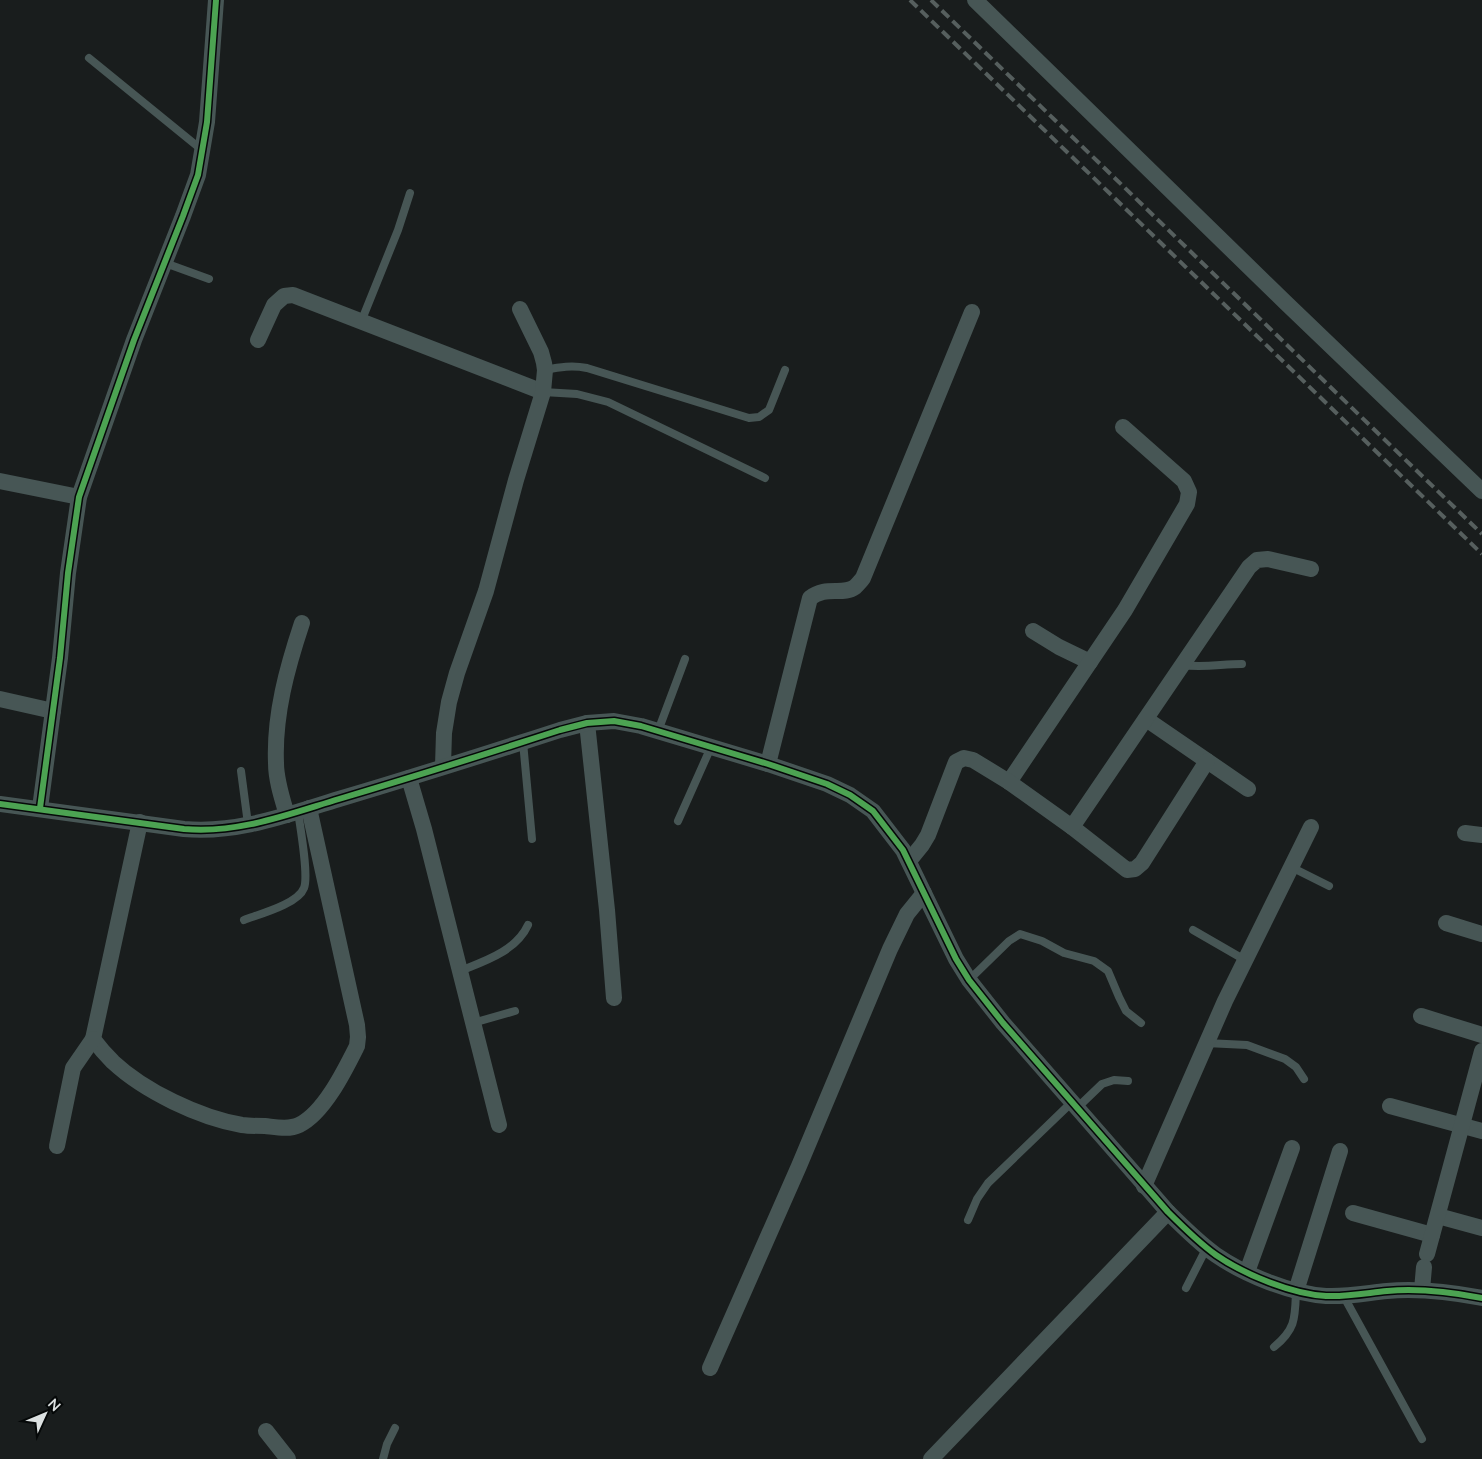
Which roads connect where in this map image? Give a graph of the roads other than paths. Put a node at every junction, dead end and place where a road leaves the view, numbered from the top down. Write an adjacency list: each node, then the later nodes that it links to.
1 (216, 0): 4 (street)
2 (975, 0): 18 (street)
3 (89, 58): 4 (lane)
4 (202, 150): 6 (street)
5 (410, 193): 10 (lane)
6 (165, 263): 7 (lane); 19 (street)
7 (209, 280)
8 (520, 309): 12 (street)
9 (972, 312): 35 (street)
10 (361, 322): 11 (street); 14 (street)
11 (258, 340)
12 (545, 370): 13 (lane); 14 (street)
13 (785, 370)
14 (543, 392): 16 (lane); 36 (street)
15 (1123, 427): 24 (street)
16 (765, 478)
17 (0, 481): 19 (street)
18 (1482, 491)
19 (79, 497): 28 (street)
20 (1311, 569): 26 (street)
21 (302, 623): 43 (street)
22 (1033, 631): 24 (street)
23 (684, 659): 31 (lane)
24 (1090, 662): 39 (street)
25 (1242, 664): 26 (lane)
26 (1182, 665): 29 (street)
27 (0, 700): 28 (street)
28 (53, 711): 42 (street)
29 (1146, 719): 34 (street); 47 (street)
30 (587, 723): 31 (street); 32 (street); 64 (street)
31 (658, 731): 33 (street)
32 (523, 742): 36 (street); 51 (lane)
33 (711, 747): 35 (street); 44 (lane)
34 (1207, 761): 40 (street); 47 (street)
35 (768, 764): 52 (street)
36 (443, 766): 38 (street)
37 (241, 771): 46 (lane)
38 (409, 778): 43 (street); 62 (street)
39 (1009, 782): 47 (street); 52 (street)
40 (1248, 789)
41 (0, 804): 42 (street)
42 (40, 808): 45 (street)
43 (298, 811): 46 (street); 56 (lane); 70 (street)
44 (678, 821)
45 (140, 822): 46 (street); 70 (street)
46 (248, 824)
47 (1072, 827)
48 (1311, 827): 53 (street)
49 (1465, 833): 50 (street)
50 (1482, 835)
51 (532, 839)
52 (909, 861): 55 (street)
53 (1291, 867): 54 (lane); 61 (street)
54 (1329, 886)
55 (924, 893): 63 (street); 98 (street)
56 (244, 920)
57 (1446, 923): 60 (street)
58 (528, 925): 62 (lane)
59 (1193, 930): 61 (lane)
60 (1482, 934)
61 (1245, 960): 71 (street)
62 (460, 971): 67 (street)
63 (969, 980): 68 (lane); 75 (street)
64 (614, 998)
65 (515, 1011): 67 (lane)
66 (1421, 1016): 69 (street)
67 (473, 1023): 77 (street)
68 (1141, 1023)
69 (1482, 1035)
70 (93, 1039): 80 (street)
71 (1206, 1043): 73 (lane); 83 (street)
72 (1482, 1051): 78 (street)
73 (1304, 1079)
74 (1128, 1081): 75 (lane)
75 (1074, 1105): 83 (street); 87 (lane)
76 (1390, 1106): 78 (street)
77 (499, 1125)
78 (1462, 1125): 79 (street); 86 (street)
79 (1482, 1131)
80 (57, 1146)
81 (1292, 1148): 91 (street)
82 (1340, 1151): 94 (street)
83 (1144, 1186): 84 (street)
84 (1168, 1212): 90 (street); 104 (street)
85 (1353, 1213): 89 (street)
86 (1438, 1216): 88 (street); 89 (street)
87 (968, 1220)
88 (1482, 1228)
89 (1432, 1235): 93 (street)
90 (1207, 1247): 91 (street); 92 (lane)
91 (1246, 1272): 94 (street)
92 (1186, 1288)
93 (1422, 1290): 95 (street); 96 (street)
94 (1296, 1291): 95 (street); 97 (lane)
95 (1342, 1295): 101 (lane)
96 (1482, 1298)
97 (1274, 1348)
98 (710, 1368)
99 (395, 1428): 103 (lane)
100 (266, 1431): 102 (street)
101 (1422, 1439)
102 (288, 1459)
103 (383, 1459)
104 (931, 1459)

